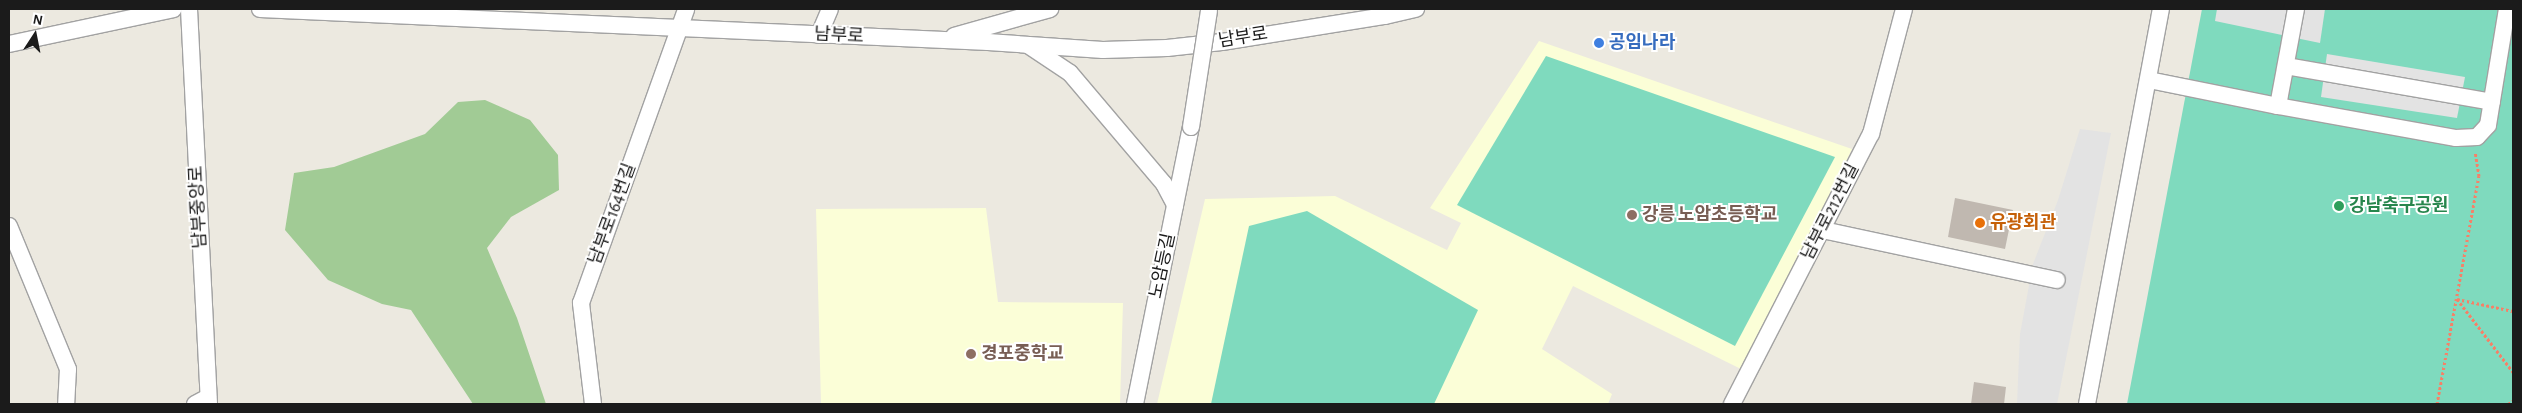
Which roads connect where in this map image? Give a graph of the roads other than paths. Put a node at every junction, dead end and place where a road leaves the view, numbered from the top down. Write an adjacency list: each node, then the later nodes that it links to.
1 (173, 9): 17 (street)
2 (189, 9): 27 (street, 남부중앙로)
3 (260, 9): 14 (street, 남부로)
4 (686, 9): 14 (street, 남부로164번길)
5 (830, 9): 15 (street)
6 (1050, 9): 16 (street)
7 (1416, 9): 13 (street, 남부로)
8 (1904, 9): 25 (street, 남부로212번길)
9 (2161, 9): 20 (street)
10 (2296, 9): 19 (street)
11 (2507, 9): 21 (street)
12 (1209, 10): 23 (street, 노암등길, bridge)
13 (1385, 12): 18 (street, 남부로)
14 (679, 28): 15 (street, 남부로); 29 (street, 남부로164번길)
15 (819, 35): 16 (street, 남부로)
16 (939, 40): 18 (street, 남부로)
17 (9, 44)
18 (1028, 45): 23 (street)
19 (2286, 66): 21 (street); 22 (street)
20 (2149, 80): 22 (street); 32 (street)
21 (2492, 102): 22 (street)
22 (2278, 106)
23 (1175, 205): 30 (street, 노암등길)
24 (9, 226): 28 (street)
25 (1823, 230): 26 (street); 31 (street, 남부로212번길)
26 (2057, 280)
27 (204, 402)
28 (66, 404)
29 (593, 404)
30 (1134, 404)
31 (1732, 404)
32 (2087, 404)

